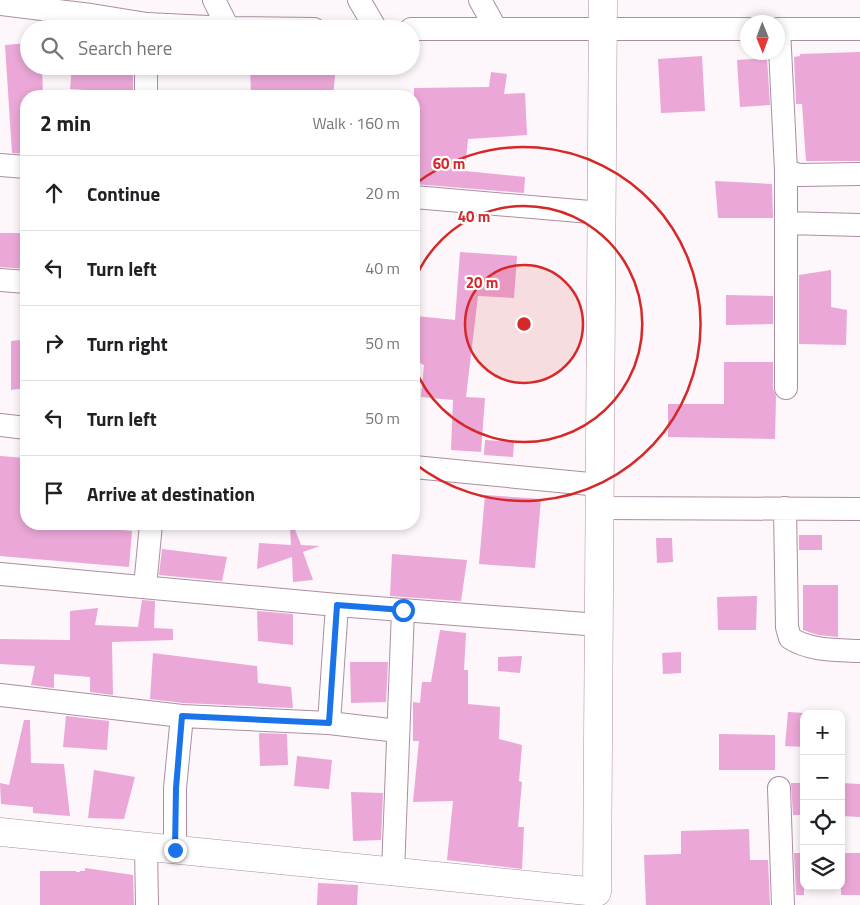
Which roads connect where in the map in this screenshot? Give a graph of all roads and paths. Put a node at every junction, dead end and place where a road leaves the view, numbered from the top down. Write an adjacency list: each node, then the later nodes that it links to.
1 (214, 0): 8 (street)
2 (359, 0): 9 (street)
3 (480, 0): 12 (street)
4 (603, 0): 10 (street)
5 (0, 4): 6 (street)
6 (87, 8): 7 (street)
7 (126, 20)
8 (224, 20)
9 (371, 20)
10 (603, 28): 12 (street); 13 (street); 24 (street)
11 (420, 29): 12 (street)
12 (496, 29)
13 (740, 29)
14 (785, 29): 15 (street)
15 (860, 29)
16 (780, 60): 21 (street)
17 (146, 75): 18 (street)
18 (146, 90)
19 (0, 165): 20 (street)
20 (20, 167)
21 (786, 171): 22 (street); 25 (street)
22 (860, 174)
23 (420, 198): 24 (street)
24 (602, 213): 33 (street)
25 (786, 223): 26 (street); 29 (street)
26 (860, 225)
27 (0, 280): 28 (street)
28 (20, 282)
29 (786, 388)
30 (0, 425): 31 (street)
31 (20, 427)
32 (420, 468): 33 (street)
33 (600, 497): 34 (street); 41 (street)
34 (785, 508): 35 (street); 42 (street)
35 (860, 509)
36 (150, 530): 38 (street)
37 (0, 574): 38 (street)
38 (145, 587): 39 (street)
39 (337, 605): 40 (street); 45 (street)
40 (403, 610): 41 (street); 46 (street)
41 (599, 626): 52 (street)
42 (860, 651)
43 (0, 695): 44 (street)
44 (182, 716): 45 (street); 50 (street)
45 (329, 723): 46 (street)
46 (398, 731): 51 (street)
47 (779, 788): 54 (street)
48 (0, 832): 49 (street)
49 (146, 846): 50 (street); 53 (street)
50 (175, 850): 51 (street)
51 (393, 872): 52 (street)
52 (597, 899)
53 (147, 905)
54 (783, 905)

